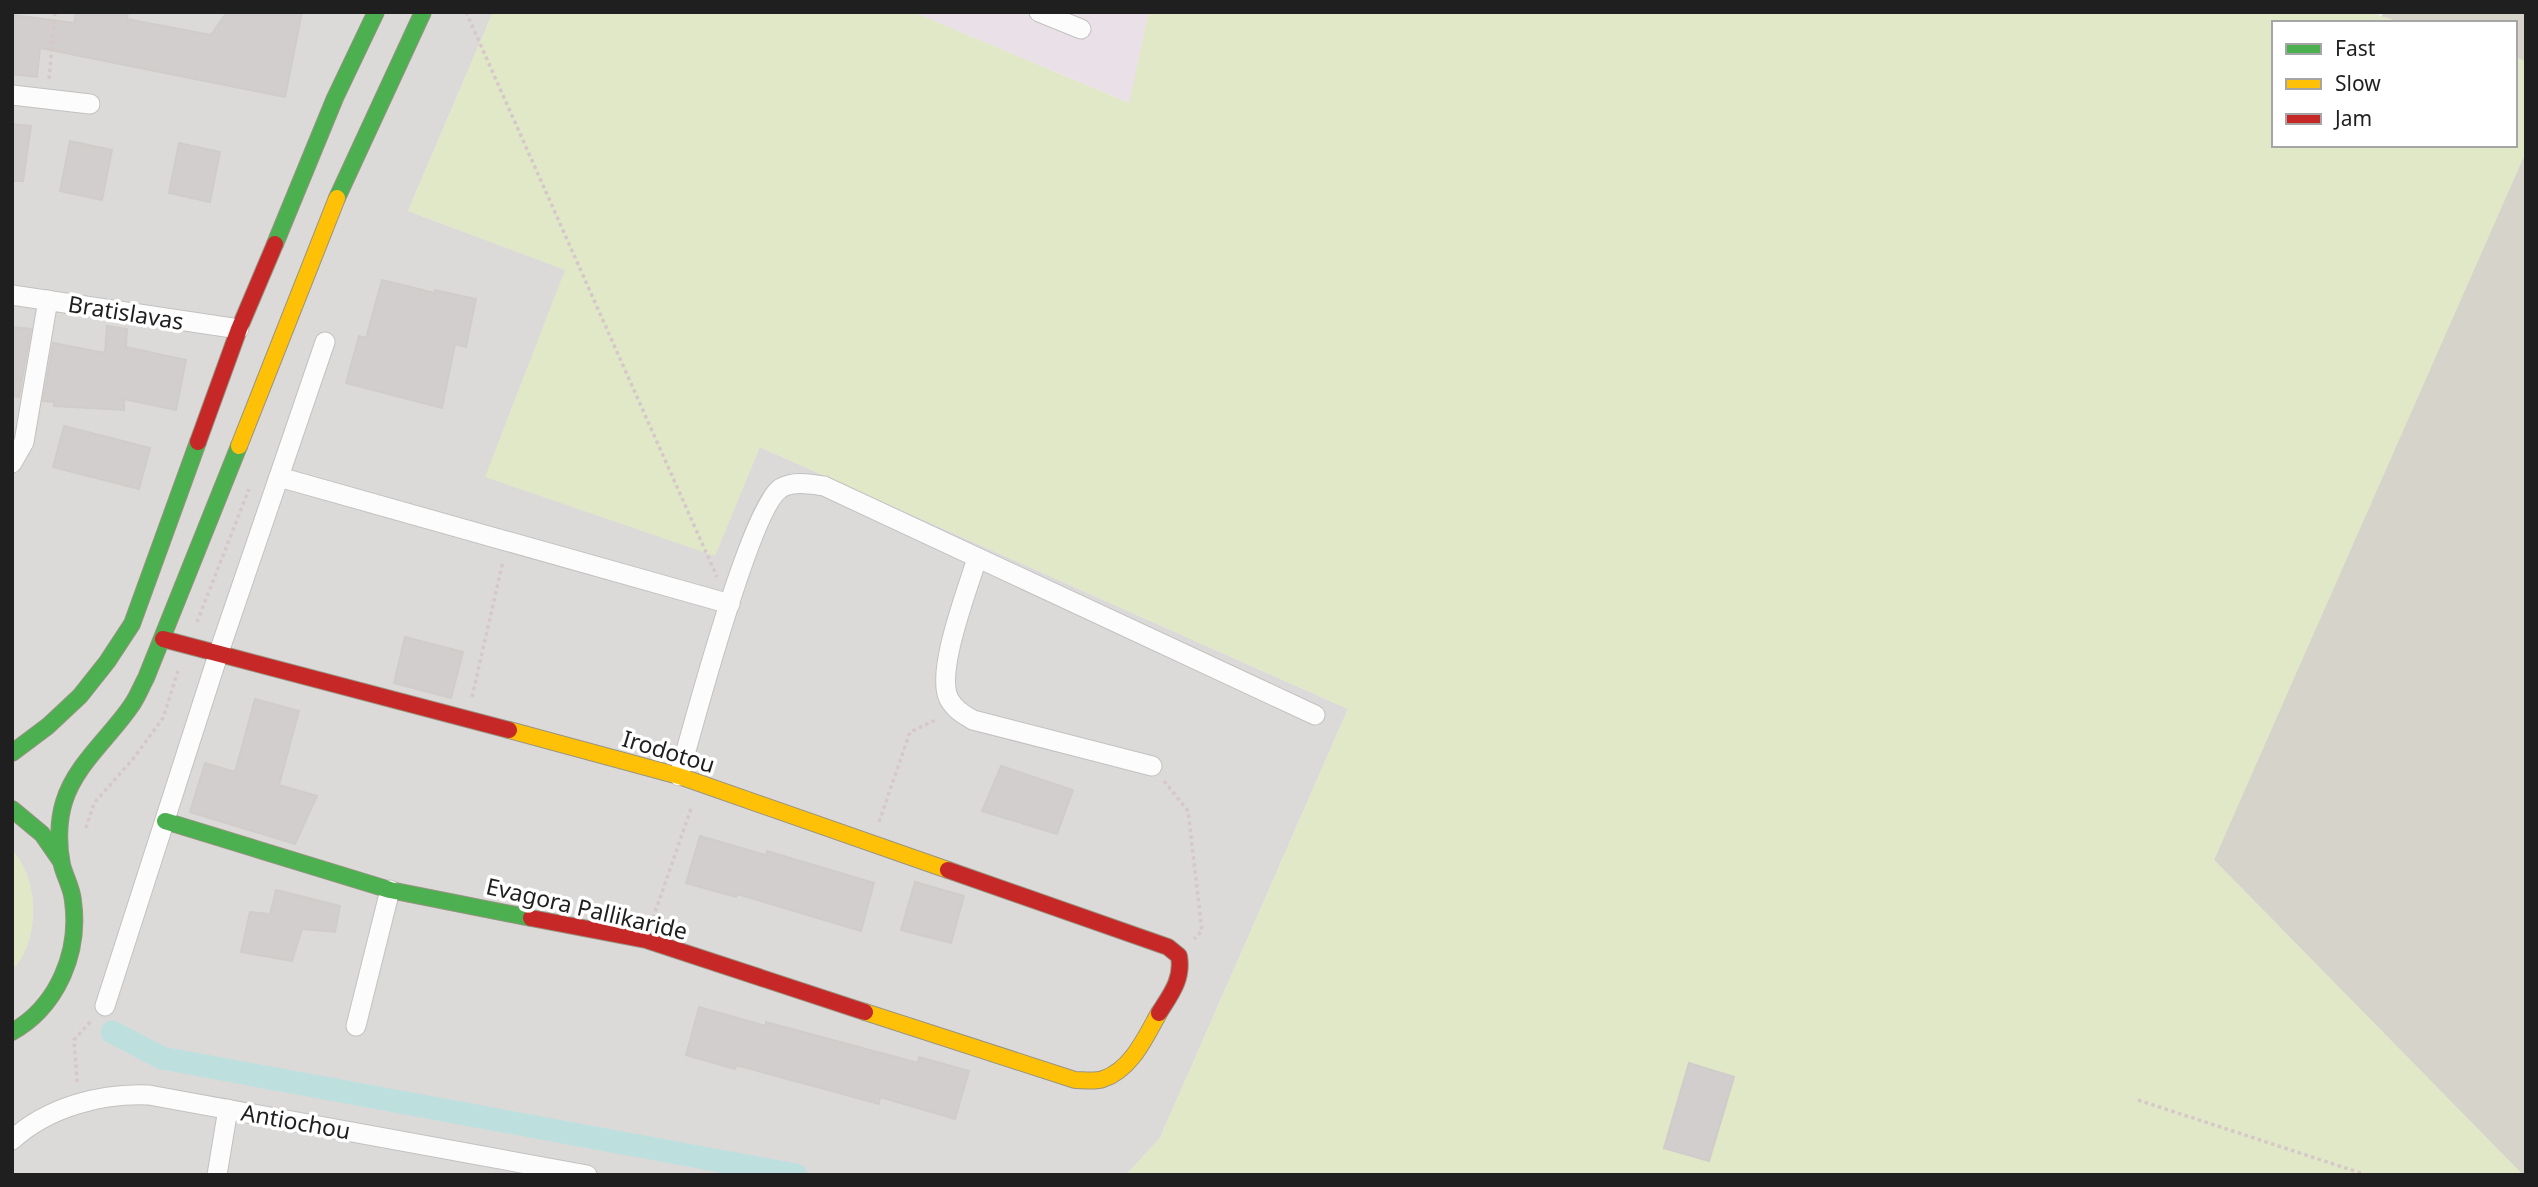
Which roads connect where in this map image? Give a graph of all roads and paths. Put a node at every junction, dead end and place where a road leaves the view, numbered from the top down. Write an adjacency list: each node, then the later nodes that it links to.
1 (55, 12): 8 (path)
2 (376, 12): 12 (street)
3 (423, 12): 19 (street)
4 (466, 12): 18 (path)
5 (1039, 12): 6 (street)
6 (1081, 30)
7 (12, 95): 8 (street)
8 (47, 99): 9 (street)
9 (90, 104)
10 (12, 295): 11 (street, Bratislavas)
11 (48, 300): 12 (street, Bratislavas); 14 (street)
12 (239, 329): 24 (street)
13 (326, 342): 15 (street)
14 (12, 463)
15 (279, 478): 16 (street); 20 (street)
16 (507, 542): 18 (street); 23 (path)
17 (977, 558): 18 (street); 21 (street); 22 (street)
18 (730, 604): 26 (street)
19 (163, 639): 20 (street, Irodotou); 31 (street)
20 (219, 652): 23 (street, Irodotou); 29 (street)
21 (957, 711): 25 (street); 30 (path)
22 (1315, 715)
23 (467, 719): 26 (street, Irodotou)
24 (12, 753)
25 (1152, 766): 34 (path)
26 (679, 776): 27 (street, Irodotou)
27 (699, 783): 30 (street, Irodotou); 33 (path)
28 (12, 809): 31 (street)
29 (165, 821): 32 (street, Evagora Pallikaride); 35 (street)
30 (872, 844): 34 (street, Irodotou)
31 (62, 865): 37 (street)
32 (390, 890): 33 (street, Evagora Pallikaride); 36 (street)
33 (646, 940): 34 (street, Evagora Pallikaride)
34 (1179, 956)
35 (105, 1006): 39 (path)
36 (356, 1026)
37 (12, 1032)
38 (2138, 1100): 44 (path)
39 (79, 1104): 40 (street, Antiochou); 41 (street, Antiochou)
40 (228, 1109): 42 (street); 43 (street, Antiochou)
41 (12, 1140)
42 (217, 1175)
43 (587, 1175)
44 (2367, 1175)

